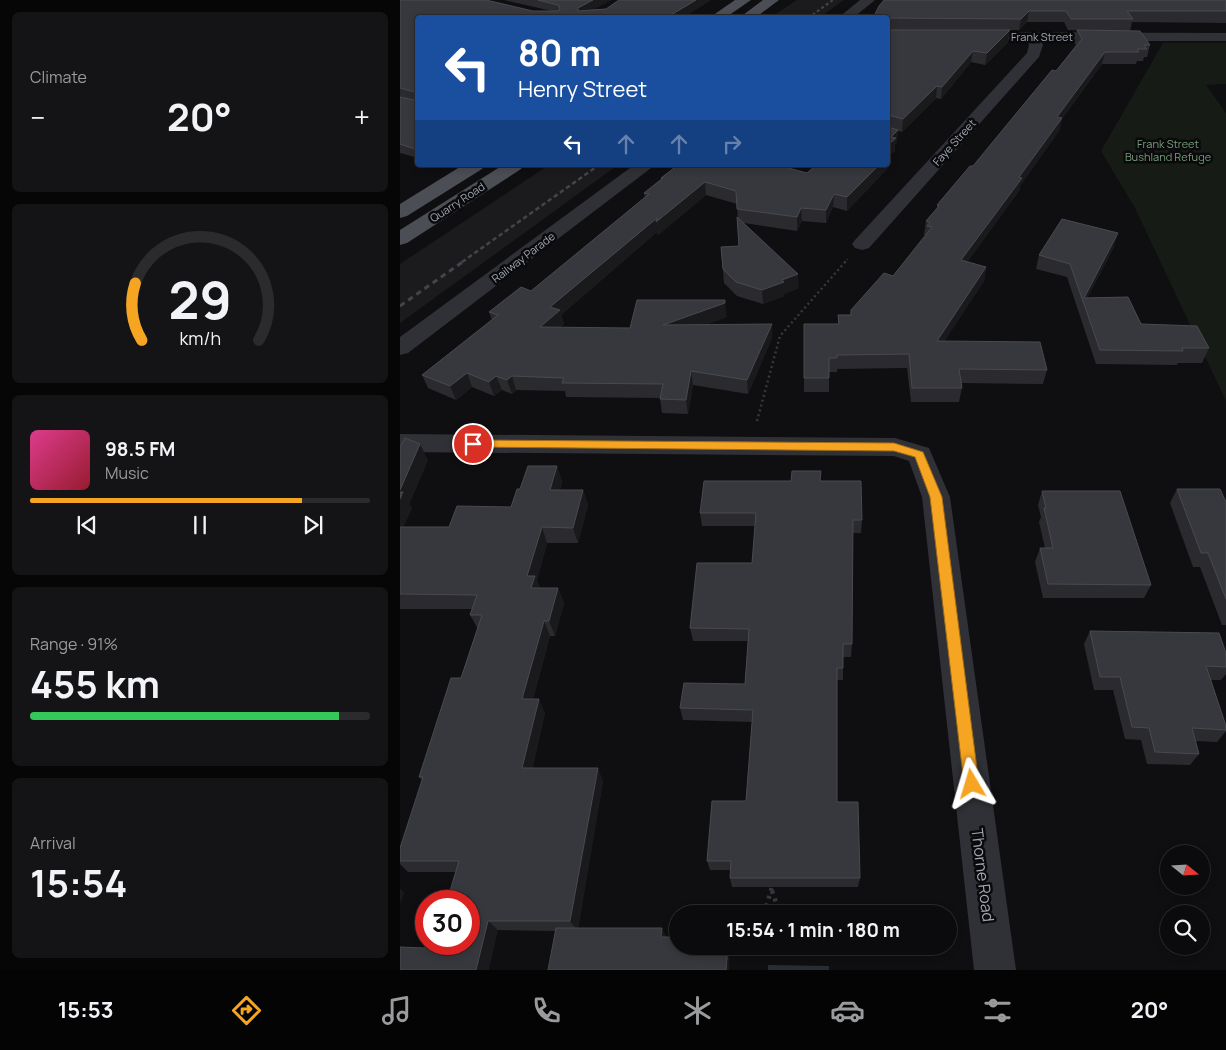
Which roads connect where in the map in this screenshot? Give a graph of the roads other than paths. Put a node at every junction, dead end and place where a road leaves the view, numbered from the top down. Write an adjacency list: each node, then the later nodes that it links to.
1 (744, 0): 4 (main road)
2 (772, 0): 5 (main road)
3 (868, 0): 6 (street)
4 (721, 15)
5 (750, 15)
6 (848, 15)
7 (955, 36): 8 (street, Frank Street)
8 (1032, 36): 9 (street, Frank Street); 15 (street, Faye Street)
9 (1226, 37)
10 (473, 167): 13 (main road, Quarry Road)
11 (512, 167): 14 (main road, Quarry Road)
12 (643, 167): 16 (street, Railway Parade)
13 (400, 212)
14 (400, 239)
15 (862, 244)
16 (400, 348)
17 (400, 443): 18 (street, Thorne Road)
18 (994, 970)

